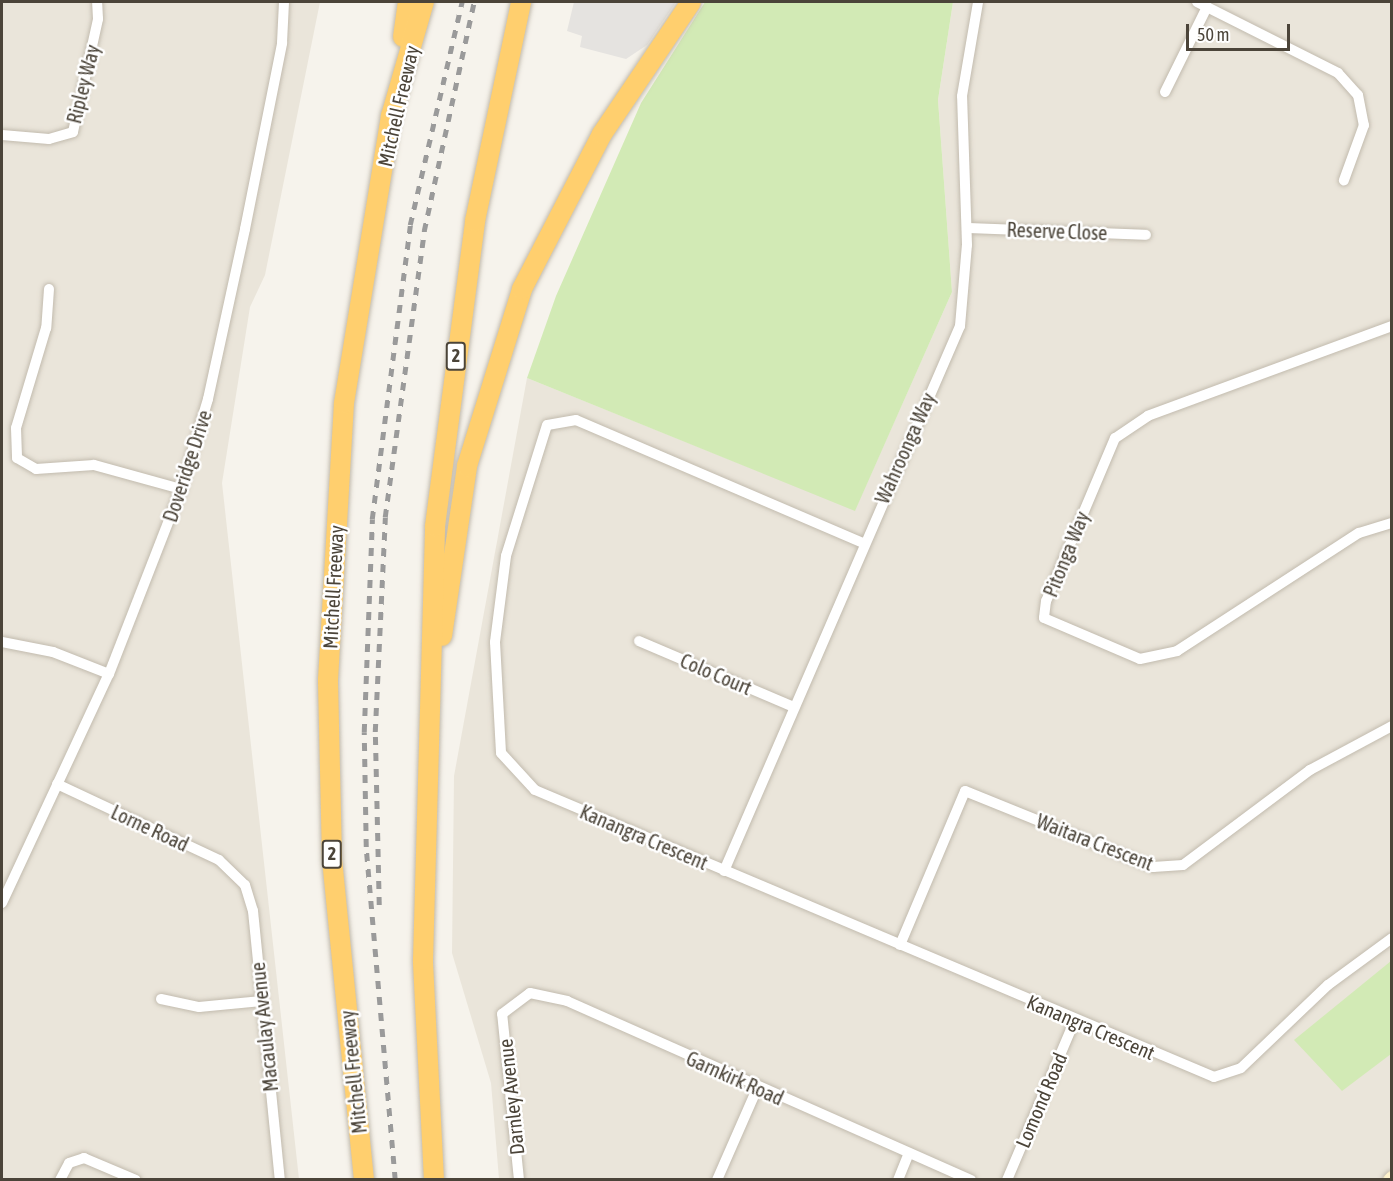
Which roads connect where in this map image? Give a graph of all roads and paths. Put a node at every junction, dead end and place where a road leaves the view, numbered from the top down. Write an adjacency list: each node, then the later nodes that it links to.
1 (97, 2): 11 (street, Ripley Way)
2 (284, 2): 17 (street, Doveridge Drive)
3 (408, 2): 10 (highway)
4 (424, 2): 10 (highway, Mitchell Freeway / 2)
5 (521, 2): 24 (highway, 2)
6 (691, 2): 24 (highway)
7 (978, 2): 13 (street, Wahroonga Way)
8 (1202, 4): 9 (street); 12 (street)
9 (1165, 92)
10 (391, 116): 41 (highway, Mitchell Freeway / 2)
11 (2, 135)
12 (1344, 180)
13 (967, 228): 14 (street, Reserve Close); 19 (street, Wahroonga Way)
14 (1146, 235)
15 (49, 289): 17 (street)
16 (1392, 326): 18 (street, Pitonga Way)
17 (181, 489): 22 (street, Doveridge Drive)
18 (1392, 523)
19 (863, 543): 23 (street, Wahroonga Way); 27 (street, Kanangra Crescent)
20 (639, 641): 23 (street, Colo Court)
21 (2, 642): 22 (street)
22 (109, 674): 26 (street, Doveridge Drive)
23 (794, 707): 27 (street, Wahroonga Way)
24 (430, 716): 42 (highway, 2)
25 (1392, 726): 31 (street, Waitara Crescent)
26 (57, 784): 28 (street, Lorne Road); 29 (street, Doveridge Drive)
27 (724, 871): 31 (street, Kanangra Crescent)
28 (240, 877): 33 (street, Macaulay Avenue)
29 (2, 903)
30 (1392, 938): 35 (street, Kanangra Crescent)
31 (900, 945): 35 (street, Kanangra Crescent)
32 (160, 999): 33 (street)
33 (262, 1001): 40 (street, Macaulay Avenue)
34 (502, 1014): 36 (street, Garnkirk Road); 43 (street, Darnley Avenue)
35 (1075, 1020): 47 (street, Lomond Road)
36 (756, 1089): 37 (street, Garnkirk Road); 44 (street)
37 (909, 1153): 45 (street); 46 (street, Garnkirk Road)
38 (60, 1179): 39 (street)
39 (136, 1179)
40 (280, 1179)
41 (364, 1179)
42 (434, 1179)
43 (519, 1179)
44 (717, 1179)
45 (898, 1179)
46 (971, 1179)
47 (1007, 1179)

